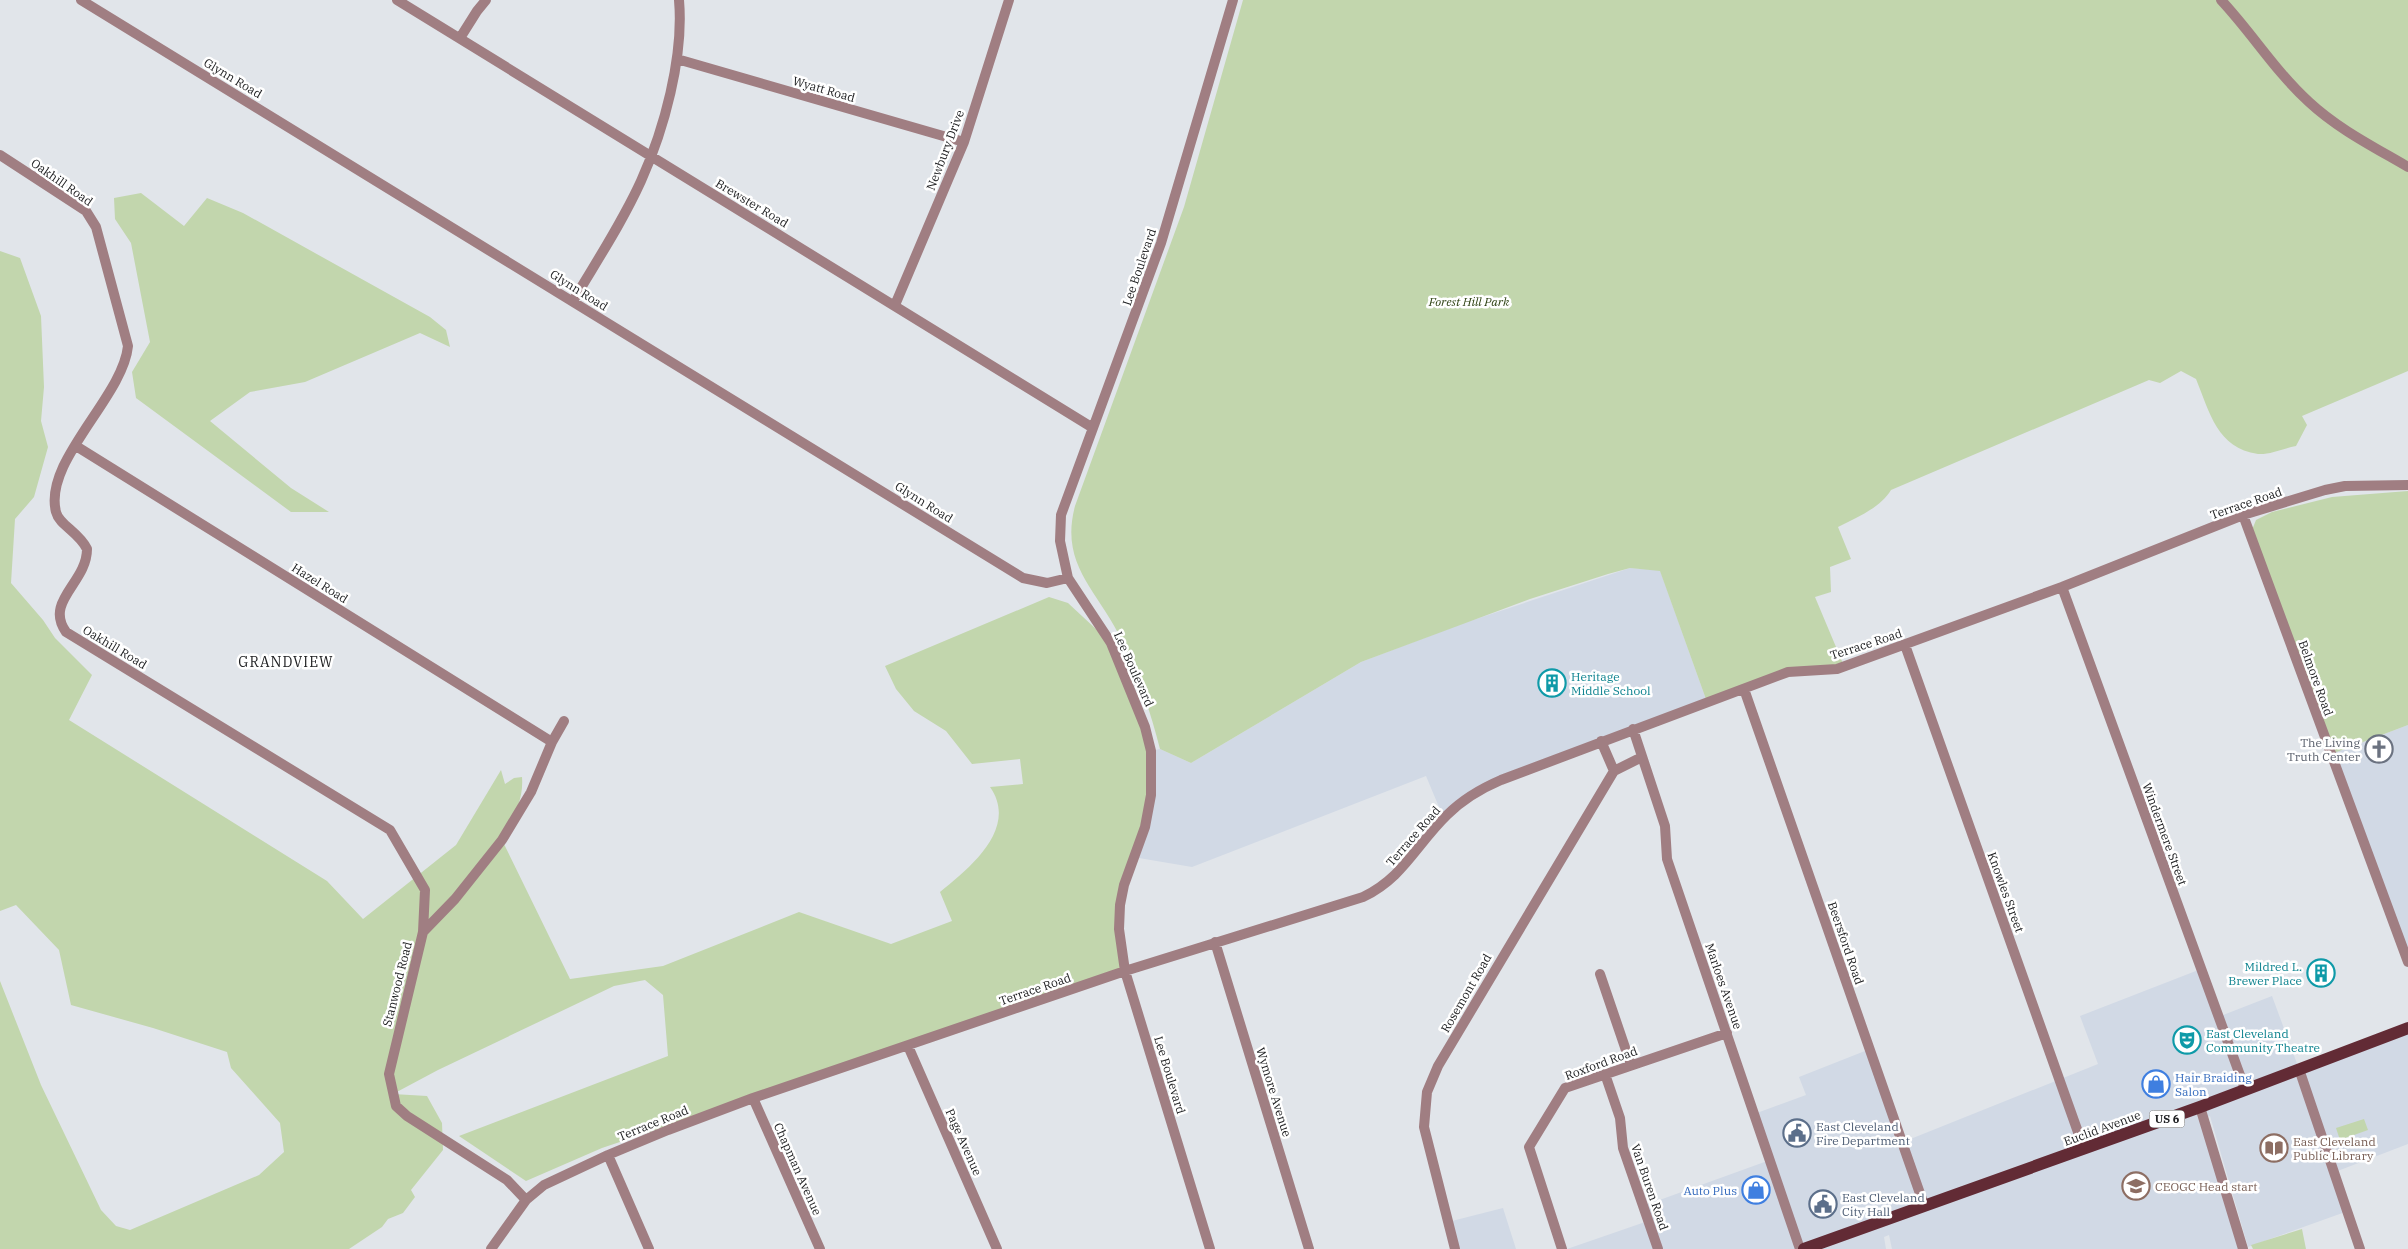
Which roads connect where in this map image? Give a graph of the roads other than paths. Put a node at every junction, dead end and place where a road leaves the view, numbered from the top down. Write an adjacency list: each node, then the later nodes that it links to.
1 (82, 0): 14 (street, Glynn Road)
2 (397, 0): 8 (street, Brewster Road)
3 (486, 0): 8 (street)
4 (679, 0): 9 (street)
5 (1008, 0): 10 (street, Newbury Drive)
6 (1233, 0): 16 (street, Lee Boulevard)
7 (2221, 0): 13 (street)
8 (460, 38): 12 (street, Brewster Road)
9 (677, 59): 10 (street, Wyatt Road); 12 (street)
10 (964, 142): 15 (street, Newbury Drive)
11 (0, 155): 17 (street, Oakhill Road)
12 (651, 156): 14 (street); 15 (street, Brewster Road)
13 (2408, 167)
14 (573, 301): 20 (street, Glynn Road)
15 (895, 305): 16 (street, Brewster Road)
16 (1093, 428): 20 (street, Lee Boulevard)
17 (76, 446): 27 (street, Hazel Road); 30 (street, Oakhill Road)
18 (2408, 485): 19 (street, Terrace Road)
19 (2243, 515): 21 (street, Terrace Road); 32 (street, Belmore Road)
20 (1068, 578): 33 (street, Lee Boulevard)
21 (2062, 587): 22 (street, Terrace Road); 41 (street, Windermere Street)
22 (1905, 645): 23 (street, Terrace Road); 44 (street, Knowles Street)
23 (1744, 688): 25 (street, Terrace Road); 47 (street, Beersford Road)
24 (564, 720): 27 (street, Stanwood Road)
25 (1633, 729): 26 (street, Terrace Road); 28 (street, Marloes Avenue)
26 (1601, 741): 29 (street); 31 (street, Terrace Road)
27 (552, 742): 30 (street, Stanwood Road)
28 (1642, 757): 29 (street); 36 (street, Marloes Avenue)
29 (1614, 771): 54 (street, Rosemont Road)
30 (423, 932): 46 (street, Stanwood Road)
31 (1215, 942): 33 (street, Terrace Road); 53 (street, Wymore Avenue)
32 (2408, 962)
33 (1126, 971): 37 (street, Terrace Road); 52 (street, Lee Boulevard)
34 (1600, 974): 38 (street)
35 (2408, 1028): 39 (main road, Euclid Avenue / US 6)
36 (1727, 1033): 38 (street, Roxford Road); 57 (street, Marloes Avenue)
37 (908, 1046): 42 (street, Terrace Road); 51 (street, Page Avenue)
38 (1632, 1065): 40 (street, Roxford Road)
39 (2299, 1069): 41 (main road, Euclid Avenue / US 6); 59 (street)
40 (1605, 1074): 55 (street, Roxford Road); 56 (street, Van Buren Road)
41 (2245, 1089): 43 (main road, Euclid Avenue / US 6)
42 (753, 1098): 45 (street, Terrace Road); 50 (street, Chapman Avenue)
43 (2200, 1107): 44 (main road, Euclid Avenue / US 6); 58 (street)
44 (2084, 1149): 47 (main road, Euclid Avenue / US 6)
45 (608, 1155): 46 (street, Terrace Road); 49 (street)
46 (526, 1200): 48 (street, Terrace Road)
47 (1924, 1205): 57 (main road, Euclid Avenue / US 6)
48 (491, 1249)
49 (648, 1249)
50 (820, 1249)
51 (997, 1249)
52 (1210, 1249)
53 (1309, 1249)
54 (1455, 1249)
55 (1562, 1249)
56 (1658, 1249)
57 (1802, 1249)
58 (2243, 1249)
59 (2360, 1249)

